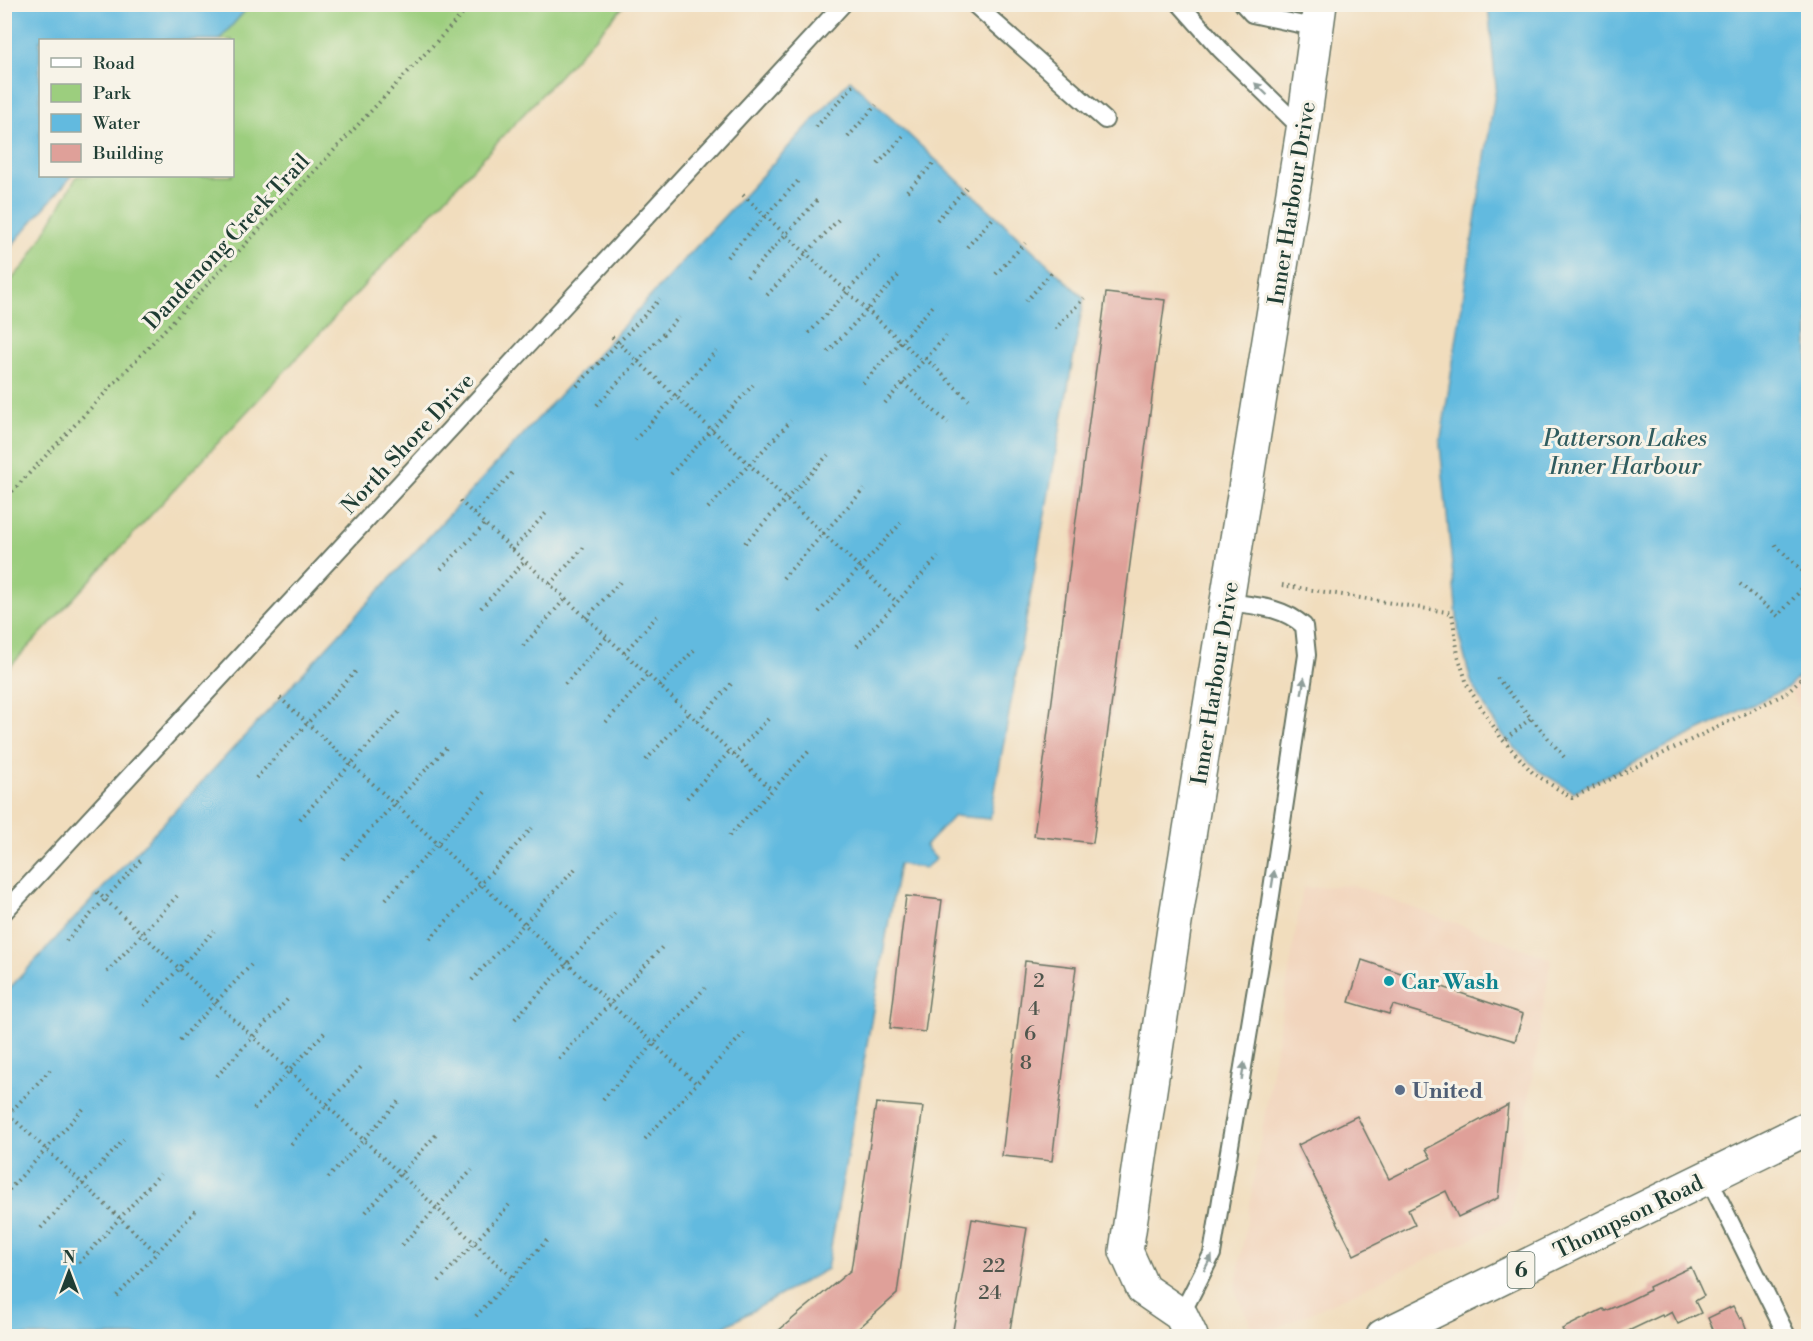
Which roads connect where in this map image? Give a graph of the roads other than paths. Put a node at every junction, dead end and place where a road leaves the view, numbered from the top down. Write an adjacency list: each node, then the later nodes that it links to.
1 (843, 4): 9 (lane, North Shore Drive)
2 (974, 4): 6 (lane)
3 (1180, 4): 7 (lane, one-way to 3)
4 (1243, 4): 5 (lane)
5 (1319, 16): 7 (street, Inner Harbour Drive)
6 (1105, 120)
7 (1303, 130): 8 (street, Inner Harbour Drive)
8 (1227, 602): 12 (street, Inner Harbour Drive); 12 (lane, one-way to 8)
9 (4, 912)
10 (1809, 1128): 11 (street, Thompson Road / 6)
11 (1708, 1177): 13 (street, Thompson Road / 6); 14 (lane)
12 (1186, 1326)
13 (1383, 1336)
14 (1787, 1336)

